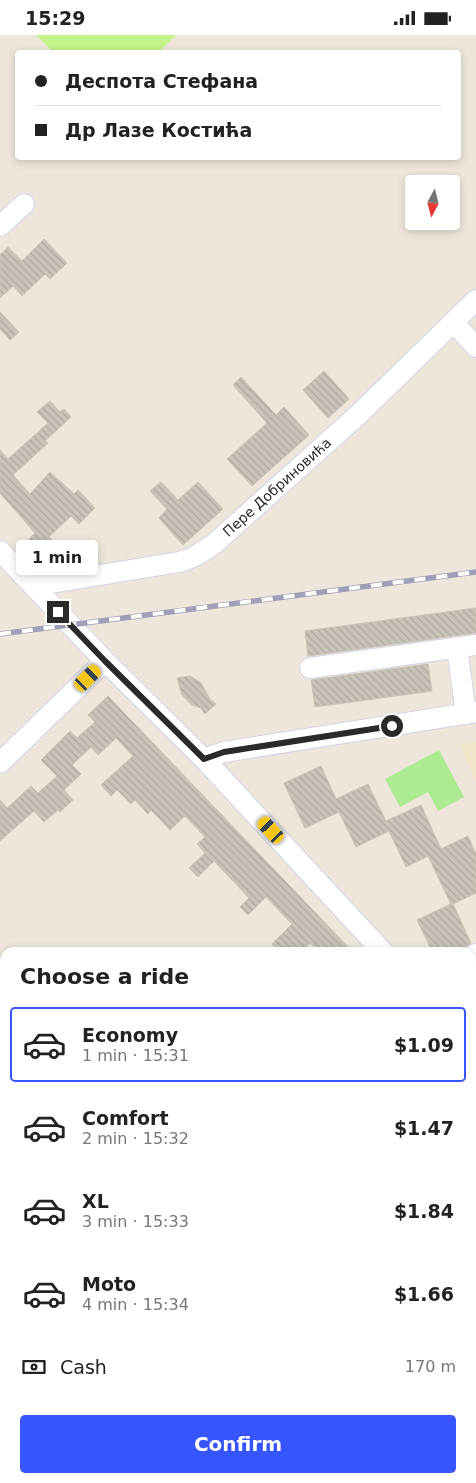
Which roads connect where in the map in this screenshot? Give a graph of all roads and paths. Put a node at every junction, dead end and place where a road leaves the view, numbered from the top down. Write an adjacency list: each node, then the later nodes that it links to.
1 (24, 204): 2 (street)
2 (0, 227)
3 (476, 300): 4 (street, Пере Добриновића)
4 (453, 322): 5 (street); 7 (street, Пере Добриновића)
5 (476, 347)
6 (0, 551): 7 (street)
7 (33, 586): 9 (street)
8 (466, 647): 10 (street); 11 (street)
9 (105, 661): 12 (street); 13 (street)
10 (310, 668)
11 (471, 713): 12 (street)
12 (204, 759): 14 (street)
13 (0, 763)
14 (374, 947)

